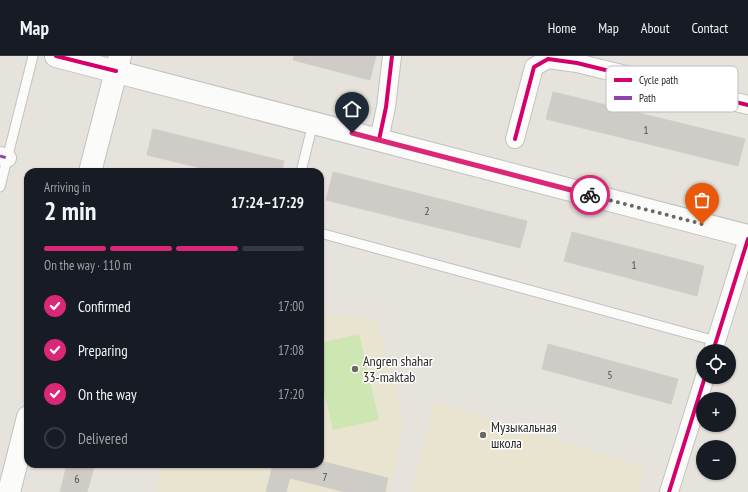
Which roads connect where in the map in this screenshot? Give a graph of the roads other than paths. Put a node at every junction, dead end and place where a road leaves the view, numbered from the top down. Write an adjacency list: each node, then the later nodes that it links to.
1 (33, 56): 11 (lane)
2 (56, 56): 4 (main road)
3 (392, 56): 10 (street)
4 (118, 64): 8 (main road); 12 (main road)
5 (606, 70): 9 (street)
6 (738, 103): 7 (street)
7 (748, 105)
8 (313, 123): 10 (main road); 13 (lane)
9 (515, 139)
10 (379, 140): 16 (main road)
11 (4, 157): 14 (lane)
12 (93, 168)
13 (302, 168)
14 (0, 187)
15 (324, 234): 18 (lane)
16 (748, 236)
17 (748, 239): 19 (street)
18 (708, 344)
19 (716, 344)
20 (703, 384): 23 (street)
21 (24, 433): 22 (main road)
22 (9, 492)
23 (669, 492)

